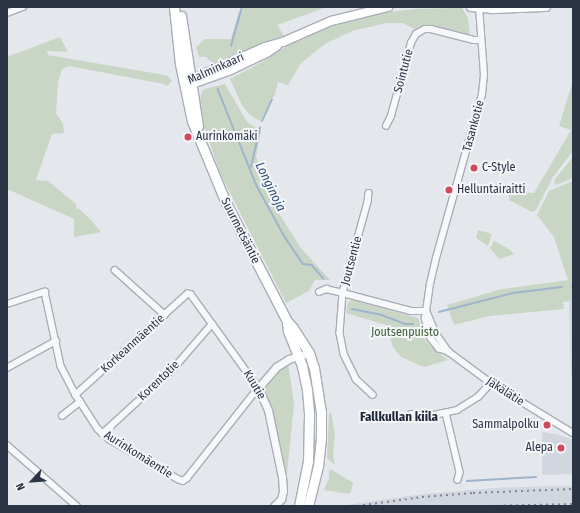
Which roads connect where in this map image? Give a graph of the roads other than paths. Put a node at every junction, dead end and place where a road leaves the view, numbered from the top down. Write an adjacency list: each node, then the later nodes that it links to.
1 (22, 7): 7 (street)
2 (174, 7): 9 (main road, Suurmetsäntie)
3 (179, 7): 9 (main road, Suurmetsäntie)
4 (388, 7): 9 (main road, Malminkaari)
5 (476, 7): 6 (main road); 8 (street, Tasankotie)
6 (546, 7)
7 (7, 13)
8 (481, 40): 10 (street, Sointutie); 17 (street, Tasankotie)
9 (188, 82): 19 (main road, Suurmetsäntie)
10 (386, 126)
11 (369, 193): 14 (street, Joutsentie)
12 (115, 270): 18 (street)
13 (319, 292): 14 (street)
14 (343, 293): 17 (street, Joutsentie); 28 (street)
15 (191, 295): 18 (street, Korkeanmäentie); 20 (street, Kuutie)
16 (7, 304): 21 (street, Aurinkomäentie)
17 (426, 311): 25 (street, Jäkälätie)
18 (165, 315): 27 (street, Korkeanmäentie)
19 (287, 321): 22 (main road, Suurmetsäntie); 23 (main road, Suurmetsäntie)
20 (212, 324): 26 (street, Kuutie); 36 (street, Korentotie)
21 (56, 341): 24 (street); 27 (street, Aurinkomäentie)
22 (309, 353): 23 (street); 39 (main road, Suurmetsäntie)
23 (298, 356): 26 (street); 39 (main road, Suurmetsäntie)
24 (7, 368)
25 (491, 383): 30 (street); 33 (street, Jäkälätie)
26 (258, 388): 36 (street, Aurinkomäentie); 41 (street, Kuutie)
27 (76, 395): 29 (street, Aurinkomäentie)
28 (373, 395)
29 (80, 402): 32 (street); 36 (street, Aurinkomäentie)
30 (446, 413): 31 (street); 38 (street)
31 (411, 414)
32 (62, 416)
33 (564, 427): 34 (street, Jäkälätie); 35 (street, Jäkälätie)
34 (573, 428)
35 (573, 433)
36 (102, 434)
37 (7, 445): 40 (street)
38 (458, 480)
39 (305, 501)
40 (77, 506)
41 (274, 506)

